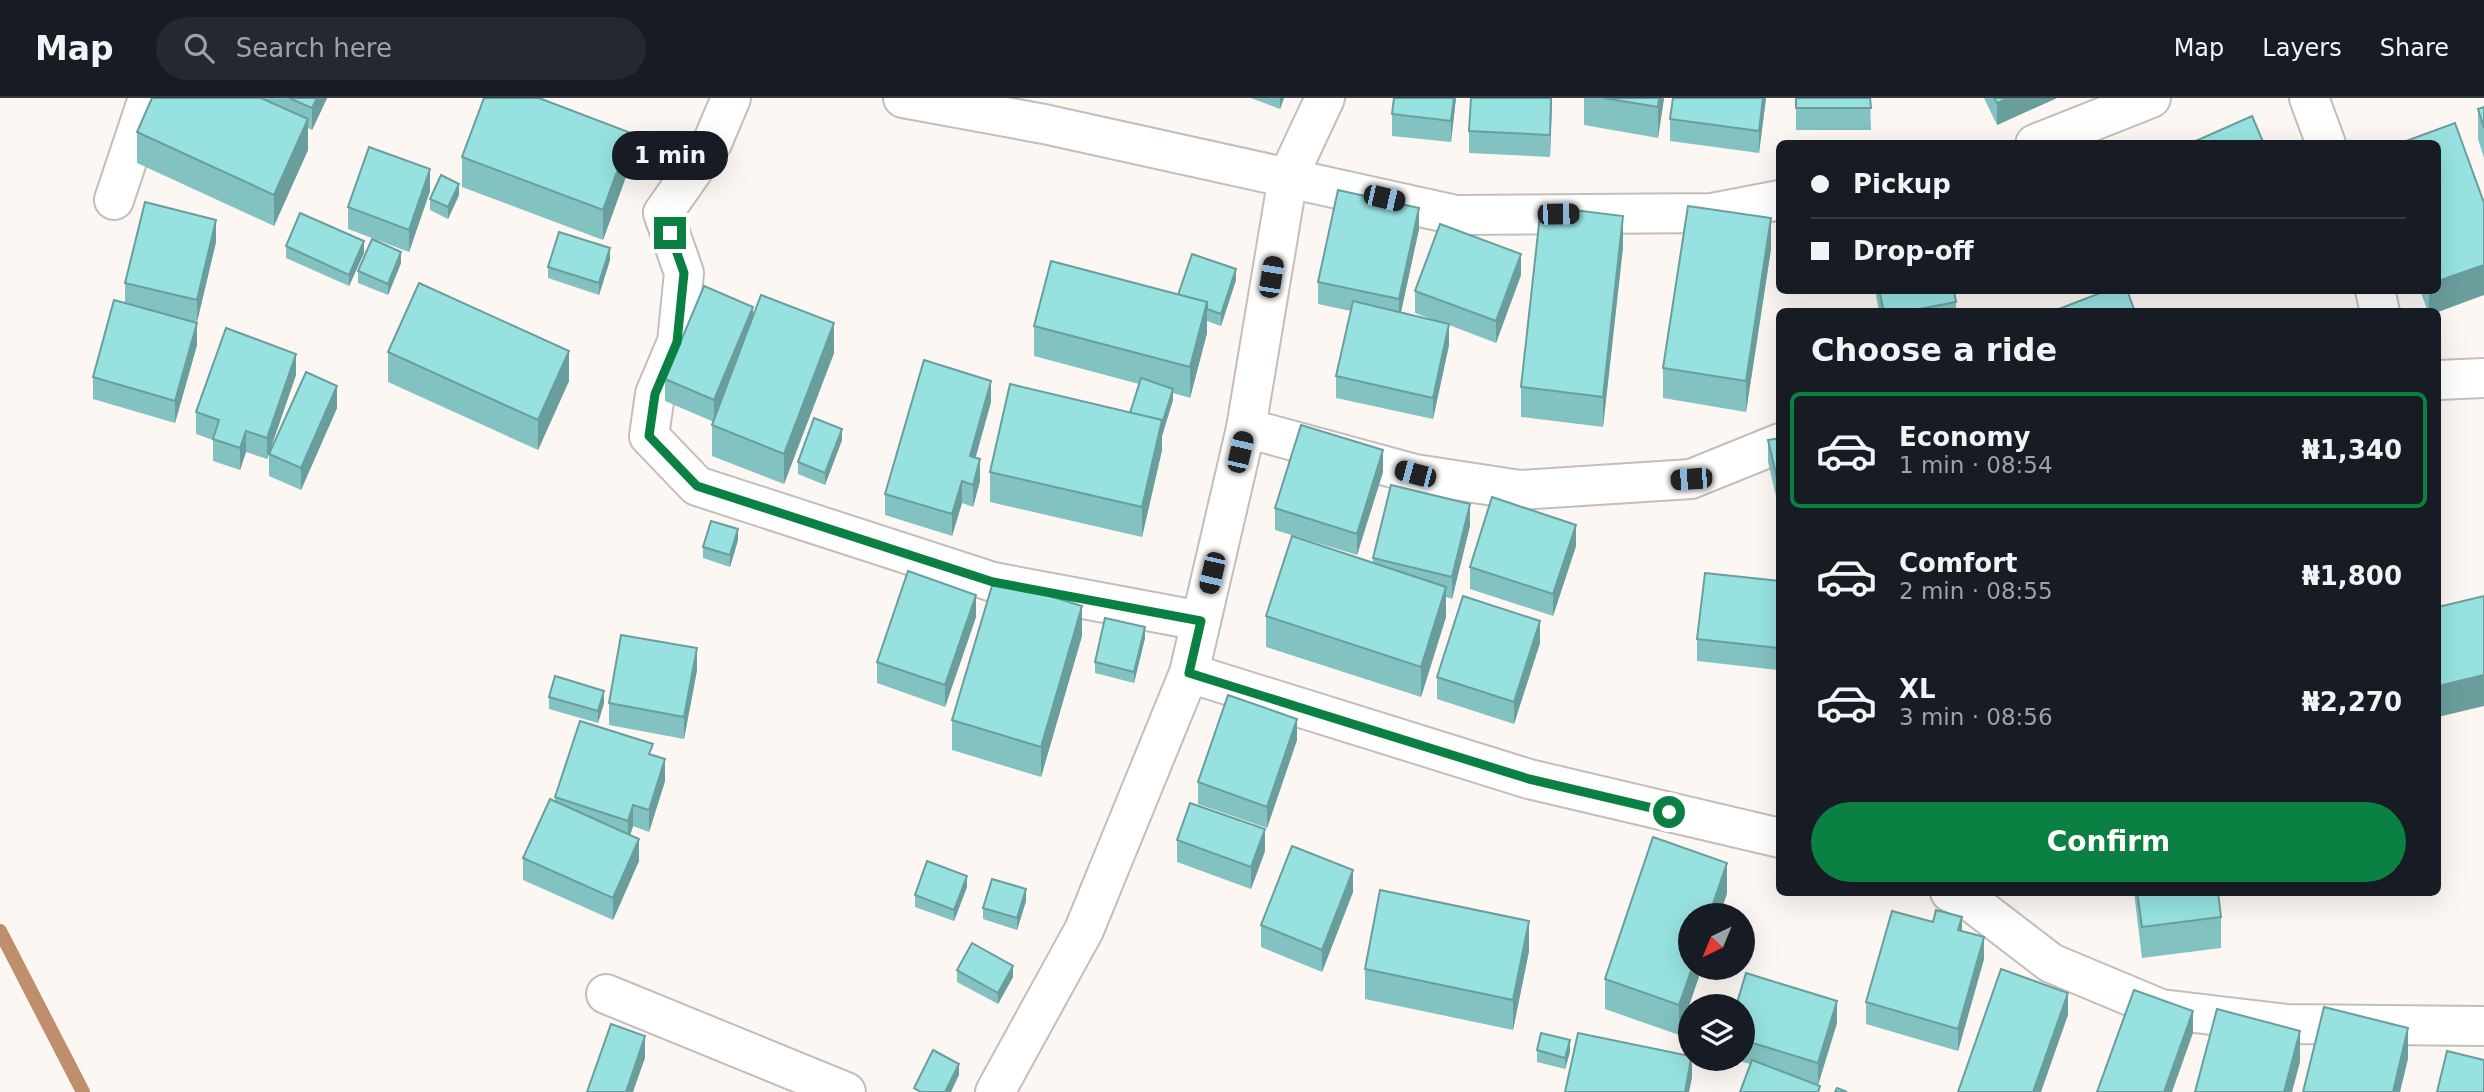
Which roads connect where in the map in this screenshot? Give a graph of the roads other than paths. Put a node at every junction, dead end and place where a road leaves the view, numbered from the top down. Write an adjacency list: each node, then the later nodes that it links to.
1 (148, 98): 10 (street)
2 (731, 98): 16 (street)
3 (903, 98): 9 (street)
4 (1325, 98): 9 (street)
5 (2151, 98): 7 (street)
6 (2309, 98): 8 (street)
7 (2045, 140)
8 (2325, 140)
9 (1288, 177): 11 (street); 14 (street)
10 (114, 200)
11 (1776, 201)
12 (2484, 378): 13 (street)
13 (2441, 380)
14 (1246, 428): 15 (street); 16 (street)
15 (1776, 445)
16 (1201, 621): 17 (street)
17 (1189, 673): 18 (street); 23 (street)
18 (1776, 837)
19 (1959, 896): 21 (street)
20 (606, 993): 22 (street)
21 (2484, 1026)
22 (846, 1092)
23 (995, 1092)

